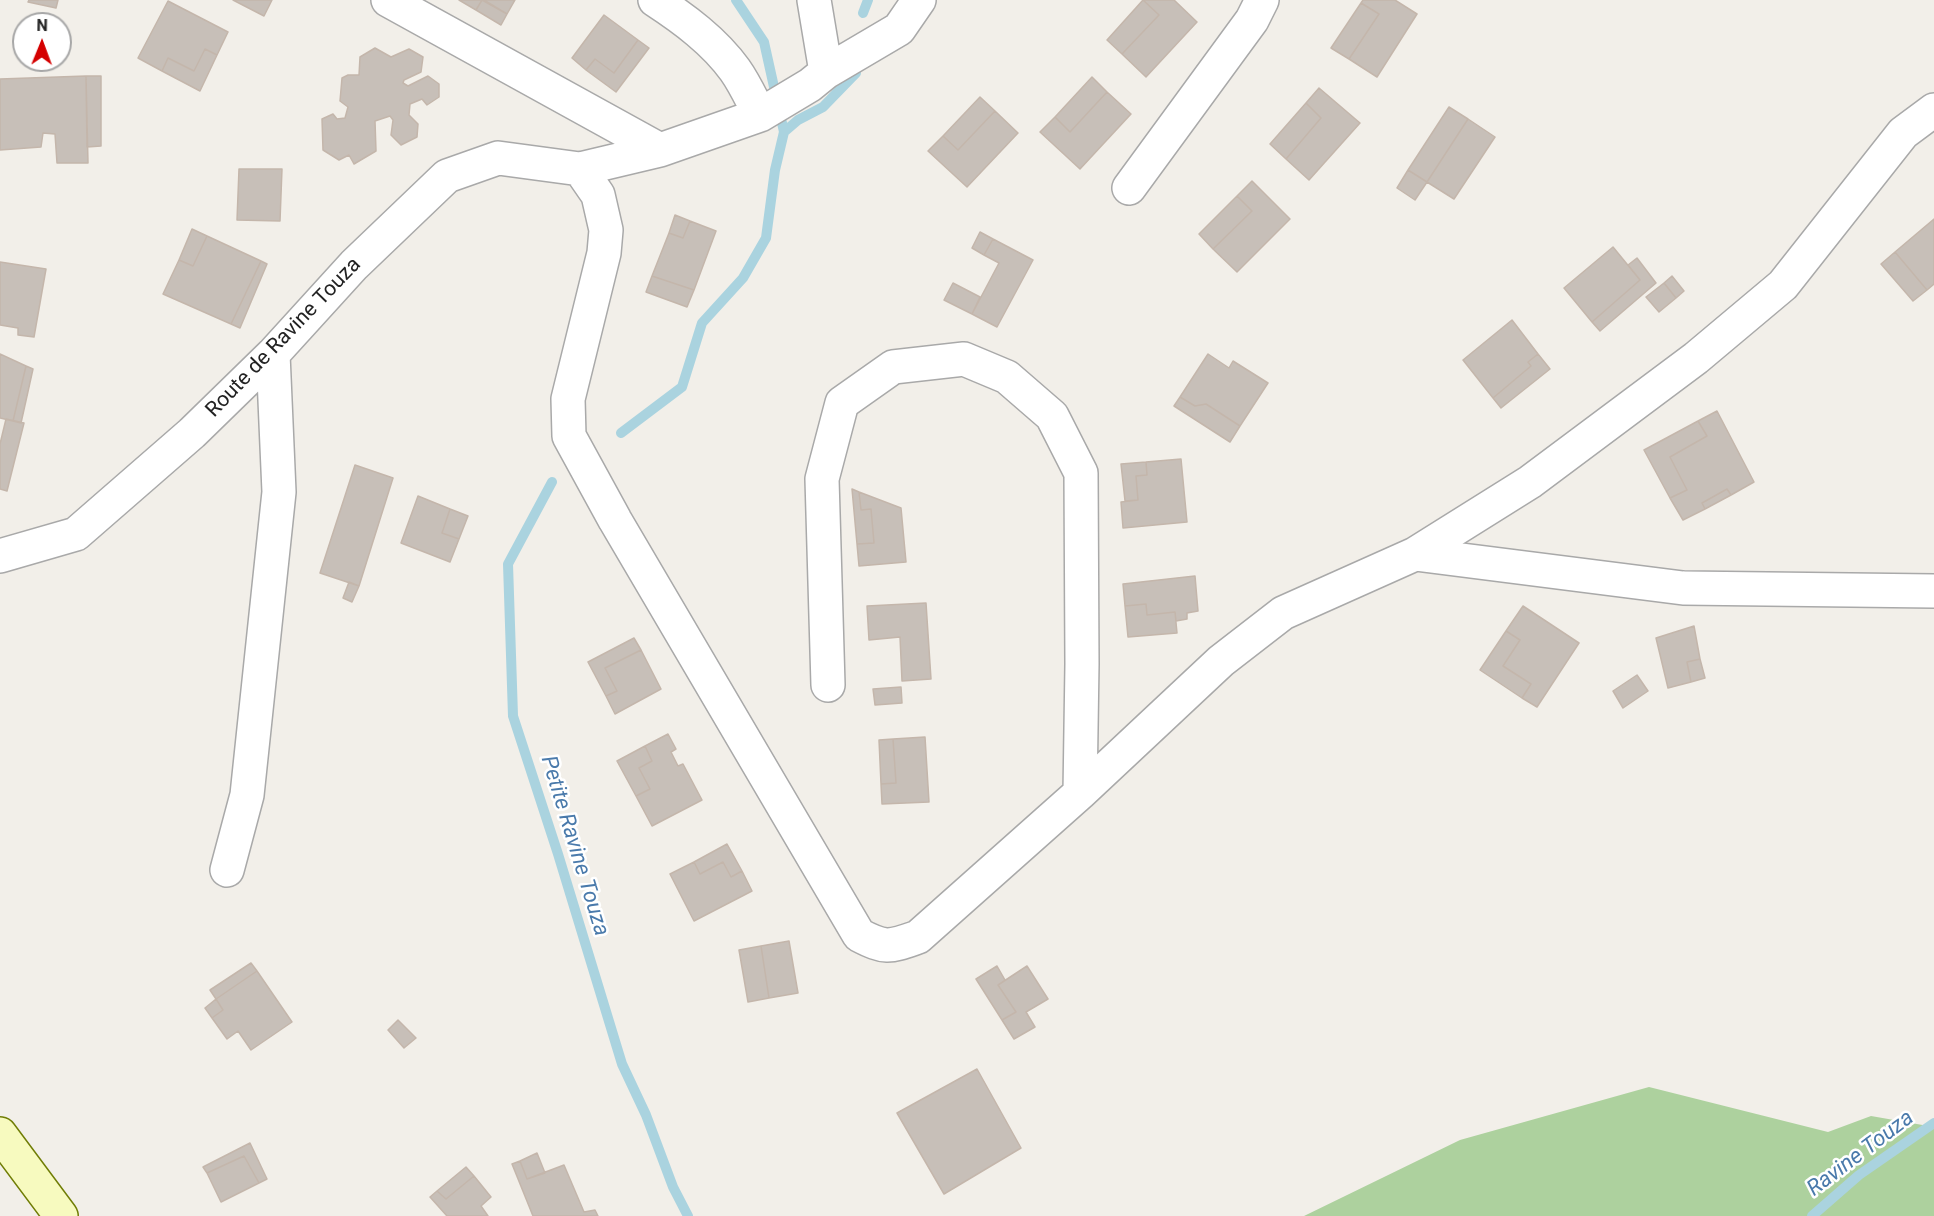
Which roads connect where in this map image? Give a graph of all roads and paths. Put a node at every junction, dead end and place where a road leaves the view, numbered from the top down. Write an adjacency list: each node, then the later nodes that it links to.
1 (388, 0): 9 (street)
2 (655, 0): 8 (street)
3 (814, 0): 6 (street)
4 (919, 0): 6 (street)
5 (1262, 0): 11 (street)
6 (818, 78): 8 (street)
7 (1934, 110): 13 (street)
8 (763, 113): 9 (street)
9 (660, 150): 10 (street)
10 (580, 169): 12 (street, Route de Ravine Touza); 17 (street)
11 (1129, 188)
12 (273, 354): 14 (street, Route de Ravine Touza); 18 (street)
13 (1415, 554): 15 (street); 17 (street)
14 (0, 556)
15 (1934, 591)
16 (828, 685): 17 (street)
17 (1080, 793)
18 (227, 870)
19 (0, 1134): 20 (main road)
20 (61, 1216)

